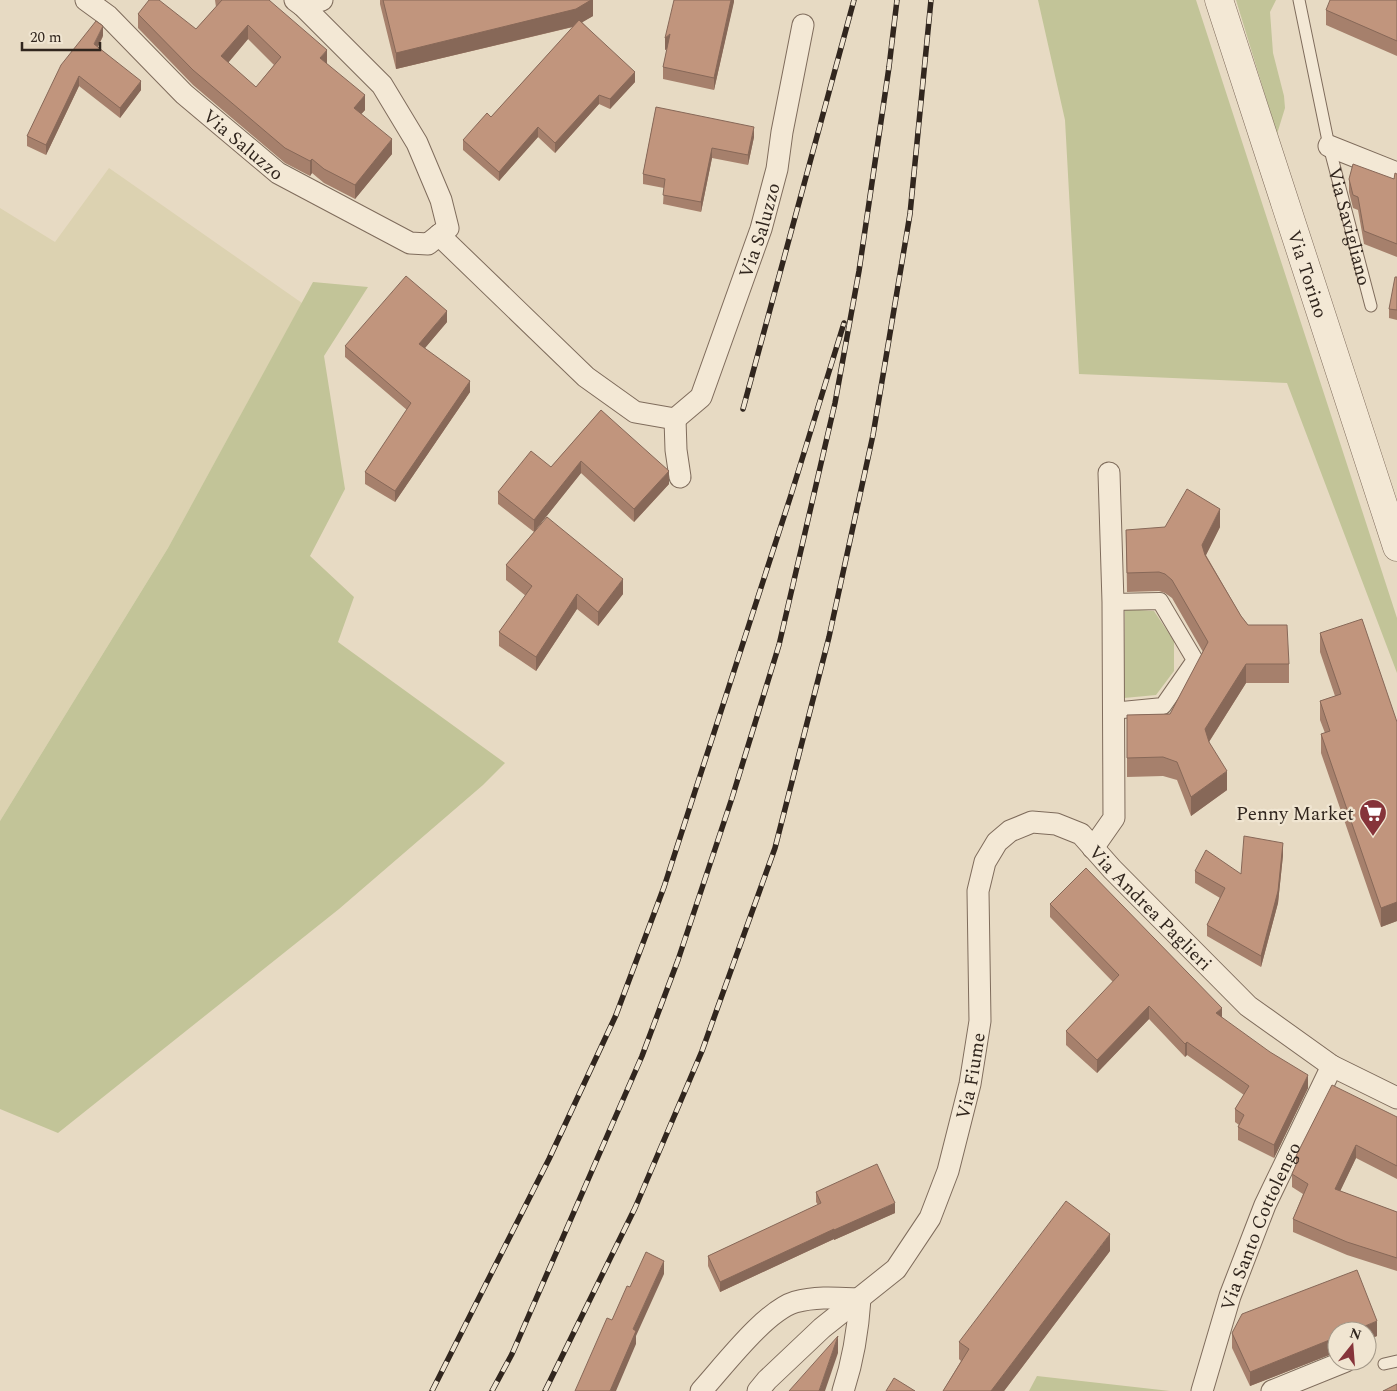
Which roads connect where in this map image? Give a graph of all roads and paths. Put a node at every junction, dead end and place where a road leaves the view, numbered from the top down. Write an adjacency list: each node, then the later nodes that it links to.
1 (86, 0): 8 (street, Via Saluzzo)
2 (1219, 0): 13 (street, Via Torino)
3 (1299, 0): 6 (lane, Via Savigliano)
4 (306, 1): 8 (street)
5 (803, 25): 10 (street, Via Saluzzo)
6 (1329, 146): 7 (street, Via Savigliano); 9 (lane, Via Savigliano)
7 (1397, 173)
8 (433, 240): 10 (street)
9 (1371, 306)
10 (675, 418): 12 (street)
11 (1109, 473): 14 (street, Via Andrea Paglieri)
12 (680, 477)
13 (1397, 547)
14 (1113, 602): 15 (street, Via Andrea Paglieri); 15 (street)
15 (1112, 711): 16 (street, Via Andrea Paglieri)
16 (1093, 848): 17 (street, Via Andrea Paglieri); 19 (street, Via Fiume)
17 (1332, 1066): 18 (street, Via Andrea Paglieri); 26 (street, Via Santo Cottolengo)
18 (1397, 1098)
19 (860, 1299): 23 (street); 24 (street, Via Fiume); 25 (street)
20 (1397, 1361): 21 (lane)
21 (1384, 1364)
22 (1327, 1369): 27 (street)
23 (701, 1391)
24 (758, 1391)
25 (843, 1391)
26 (1202, 1391)
27 (1272, 1391)

